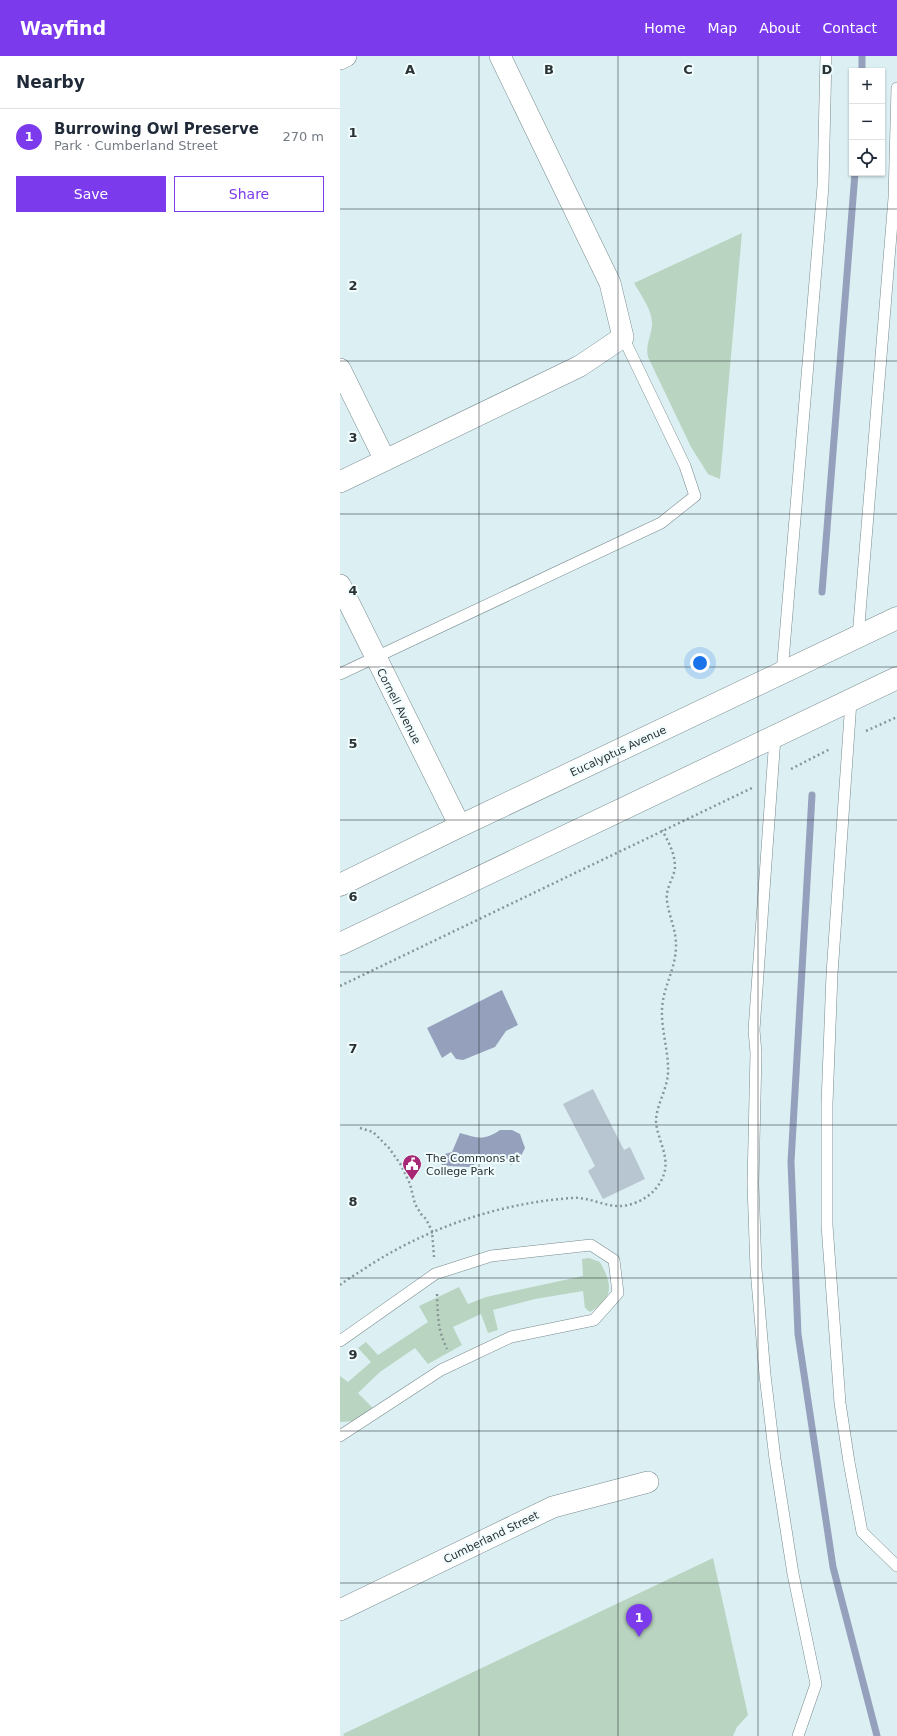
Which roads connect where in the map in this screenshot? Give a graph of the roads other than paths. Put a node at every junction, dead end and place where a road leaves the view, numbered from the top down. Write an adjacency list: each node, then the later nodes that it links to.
1 (346, 56): 4 (street)
2 (500, 56): 6 (street)
3 (826, 56): 14 (lane)
4 (340, 59)
5 (897, 88): 12 (lane)
6 (623, 337): 8 (street); 13 (lane)
7 (340, 369): 8 (street)
8 (385, 460): 9 (street)
9 (340, 482)
10 (340, 585): 13 (street, Cornell Avenue)
11 (897, 618): 12 (street, Eucalyptus Avenue)
12 (858, 637): 14 (street, Eucalyptus Avenue)
13 (375, 657): 15 (lane); 19 (street, Cornell Avenue)
14 (782, 673): 19 (street, Eucalyptus Avenue)
15 (340, 674)
16 (897, 678): 17 (street)
17 (851, 700): 18 (street); 25 (lane)
18 (775, 738): 21 (street); 27 (lane)
19 (460, 826): 20 (street, Eucalyptus Avenue)
20 (340, 885)
21 (340, 944)
22 (340, 1341): 23 (lane)
23 (340, 1436)
24 (648, 1482): 26 (street, Cumberland Street)
25 (897, 1566)
26 (340, 1610)
27 (798, 1736)

